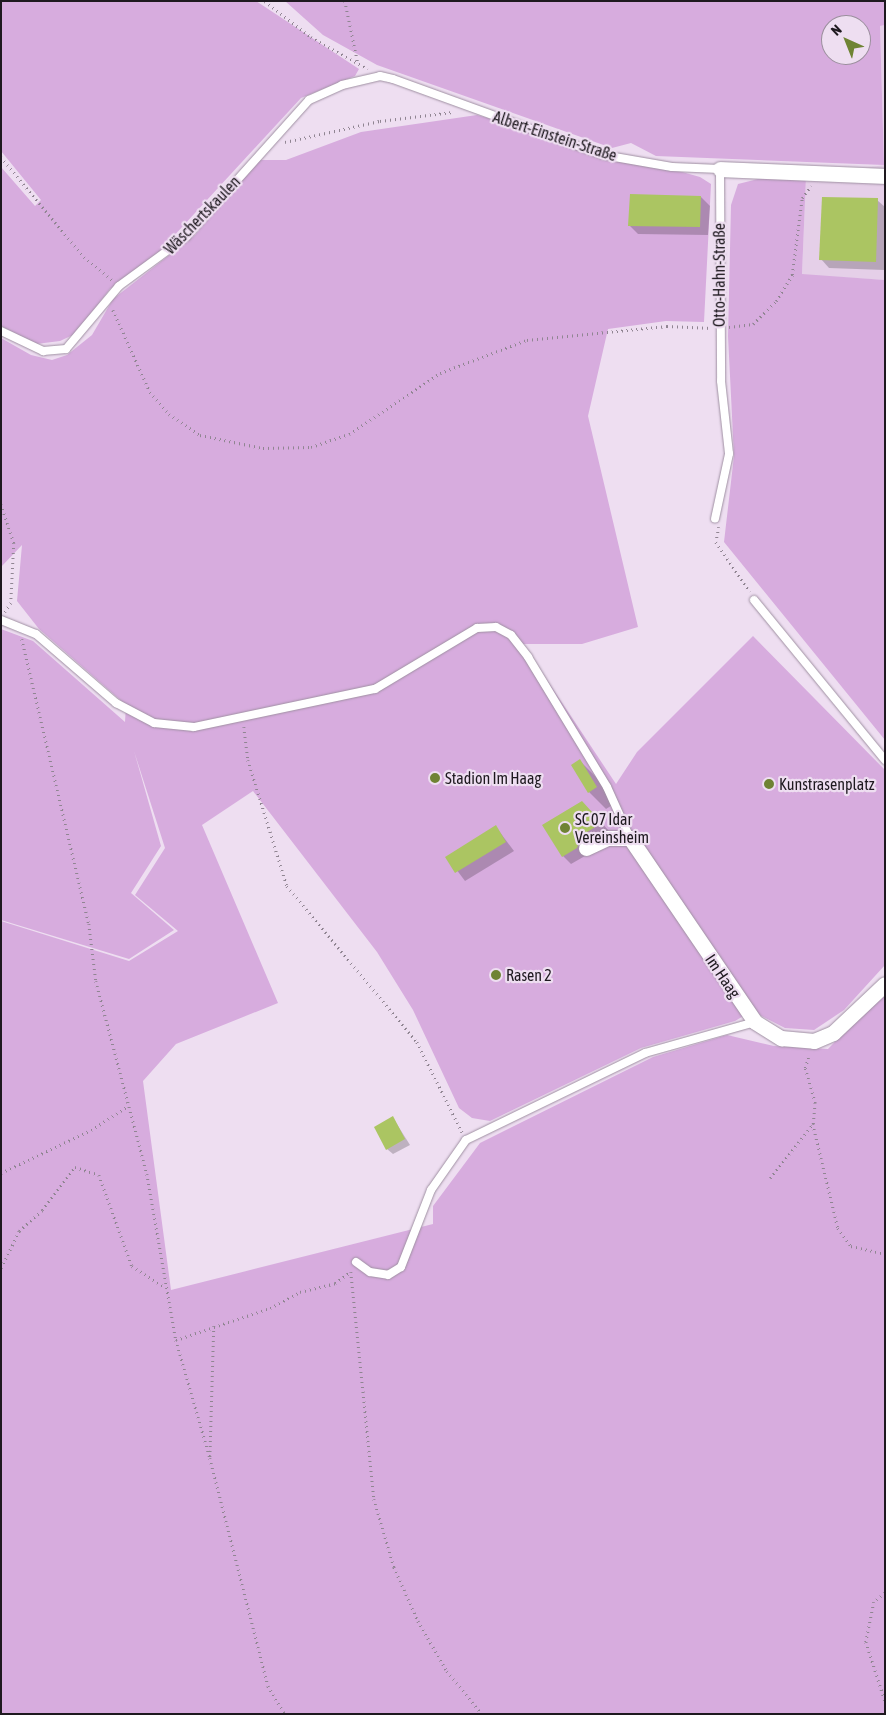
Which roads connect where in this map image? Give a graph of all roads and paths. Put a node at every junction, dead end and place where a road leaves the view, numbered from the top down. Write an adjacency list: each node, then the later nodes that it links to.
1 (265, 1): 3 (path)
2 (345, 1): 3 (path)
3 (358, 63): 4 (path)
4 (380, 76): 5 (lane, Albert-Einstein-Straße); 6 (lane, Wäschertskaulen)
5 (476, 110): 6 (path); 8 (lane, Albert-Einstein-Straße)
6 (266, 146): 11 (lane, Wäschertskaulen)
7 (1, 157): 11 (path)
8 (720, 169): 9 (street, Albert-Einstein-Straße); 13 (lane, Otto-Hahn-Straße)
9 (821, 172): 10 (street, Albert-Einstein-Straße); 13 (path)
10 (885, 176)
11 (119, 286): 12 (lane, Wäschertskaulen)
12 (108, 298): 13 (path); 14 (lane, Wäschertskaulen)
13 (719, 329): 16 (lane, Otto-Hahn-Straße)
14 (1, 331)
15 (1, 504): 18 (path)
16 (715, 519): 17 (path)
17 (754, 600): 21 (lane)
18 (1, 619): 19 (lane)
19 (19, 627): 20 (lane); 27 (path)
20 (243, 717): 22 (lane); 29 (path)
21 (883, 759)
22 (630, 838): 23 (street); 25 (street, Im Haag)
23 (586, 848)
24 (885, 984): 26 (street)
25 (755, 1022): 26 (street, Im Haag); 29 (lane)
26 (814, 1042): 28 (path)
27 (128, 1106): 30 (path); 36 (path)
28 (813, 1124): 31 (path); 32 (path)
29 (466, 1140): 33 (lane)
30 (1, 1173)
31 (770, 1178)
32 (885, 1254)
33 (356, 1262): 35 (path)
34 (1, 1268): 36 (path)
35 (351, 1272): 37 (path); 43 (path)
36 (164, 1287): 38 (path)
37 (214, 1326): 38 (path); 39 (path)
38 (176, 1340): 39 (path)
39 (210, 1458): 42 (path)
40 (885, 1593): 41 (path)
41 (885, 1701)
42 (285, 1714)
43 (482, 1714)

